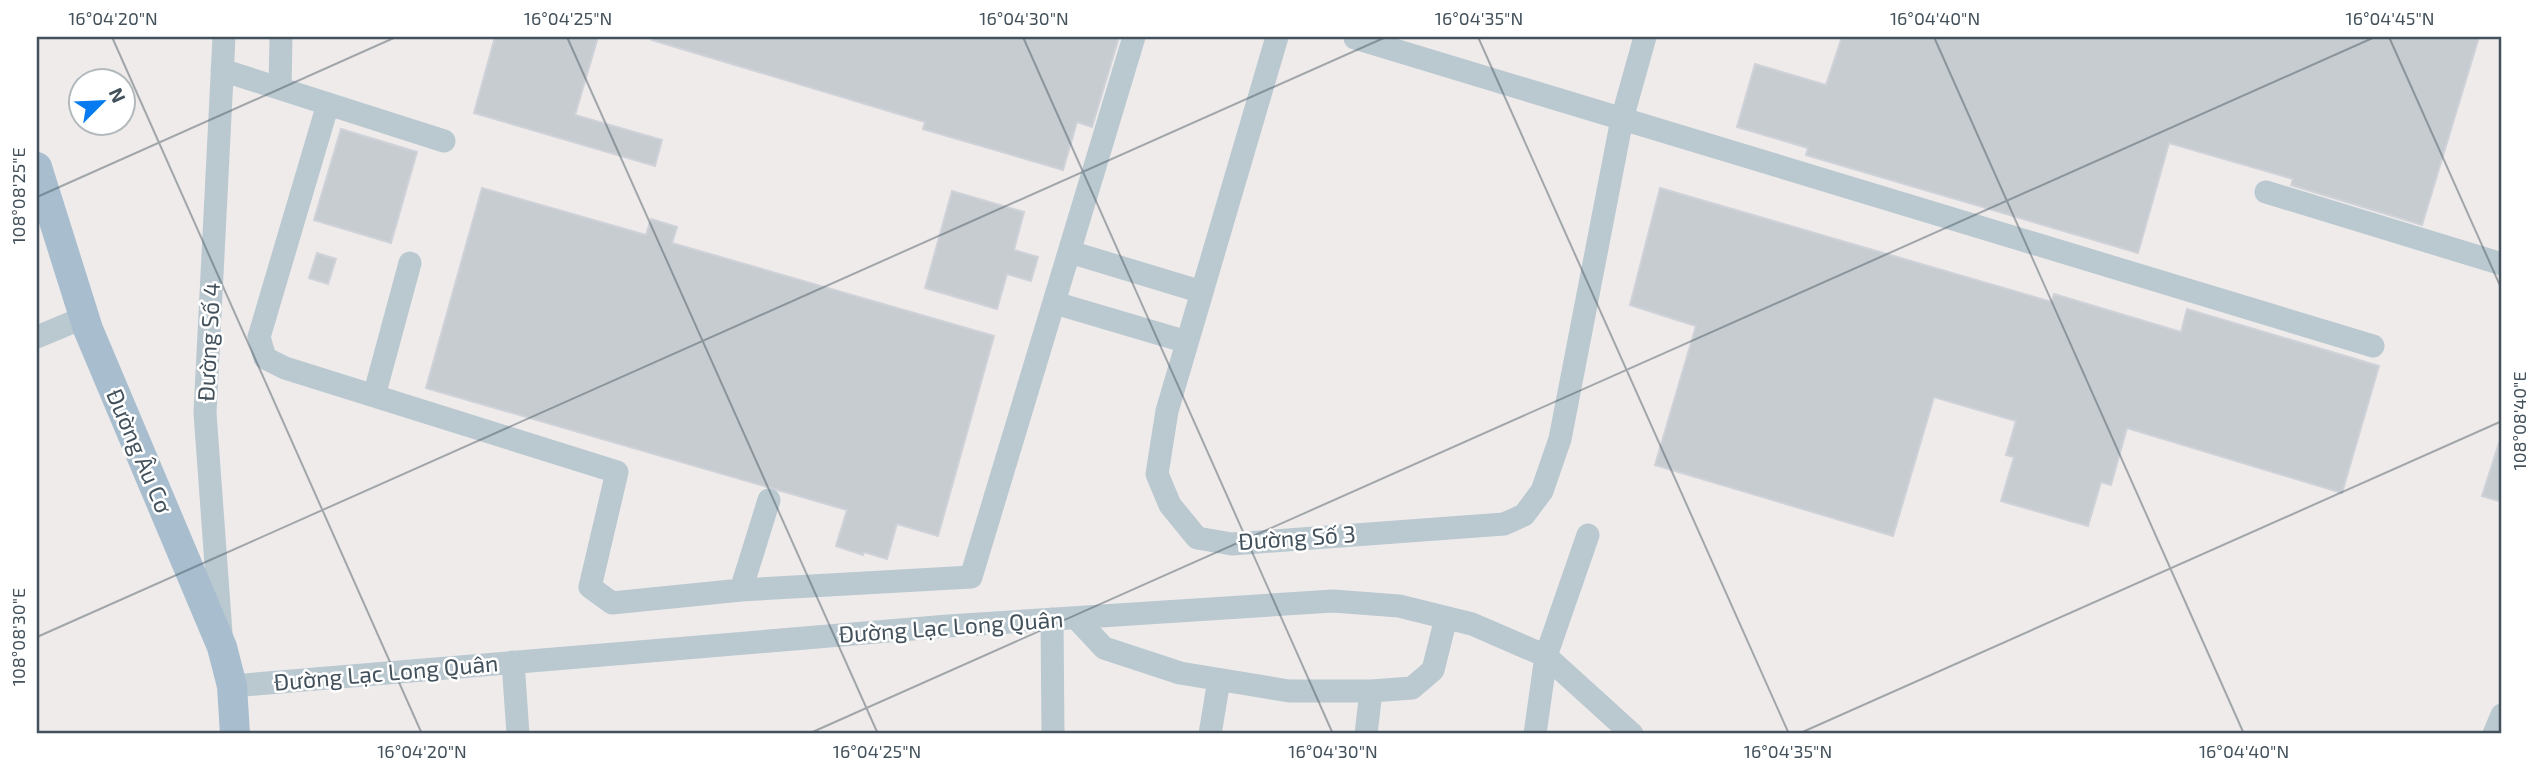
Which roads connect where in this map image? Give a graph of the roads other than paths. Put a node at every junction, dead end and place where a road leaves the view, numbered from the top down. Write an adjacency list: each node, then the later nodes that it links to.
1 (224, 37): 7 (street, Đường Số 4)
2 (281, 37): 8 (street)
3 (1134, 37): 14 (street)
4 (1277, 37): 17 (street, Đường Số 3)
5 (1645, 37): 10 (street, Đường Số 3)
6 (1355, 38): 10 (street)
7 (222, 70): 8 (street); 30 (street, Đường Số 4)
8 (279, 88): 9 (street)
9 (328, 104): 11 (street); 23 (street)
10 (1622, 119): 21 (street, Đường Số 3); 22 (street)
11 (444, 141)
12 (37, 167): 19 (main road, Đường Âu Cơ)
13 (2266, 192): 16 (street)
14 (1070, 252): 17 (street); 18 (street)
15 (410, 263): 23 (street)
16 (2502, 264)
17 (1202, 292): 21 (street, Đường Số 3)
18 (1055, 303): 21 (street); 26 (street)
19 (85, 317): 20 (street); 30 (main road, Đường Âu Cơ)
20 (37, 337)
21 (1187, 342)
22 (2373, 346)
23 (374, 396): 26 (street)
24 (769, 500): 26 (street)
25 (1588, 535): 31 (street)
26 (741, 590)
27 (1076, 618): 28 (street, Đường Lạc Long Quân); 29 (street, Đường Lạc Long Quân); 33 (street)
28 (1446, 618): 31 (street, Đường Lạc Long Quân); 35 (street)
29 (1052, 619): 32 (street, Đường Lạc Long Quân); 39 (street)
30 (222, 647): 34 (main road, Đường Âu Cơ)
31 (1546, 656): 42 (street); 43 (street, Đường Lạc Long Quân)
32 (513, 662): 34 (street, Đường Lạc Long Quân); 38 (street)
33 (1219, 680): 35 (street); 40 (street)
34 (232, 686): 37 (main road, Đường Âu Cơ)
35 (1371, 691): 41 (street)
36 (2502, 715): 44 (street)
37 (235, 734)
38 (518, 734)
39 (1053, 734)
40 (1210, 734)
41 (1366, 734)
42 (1535, 734)
43 (1632, 734)
44 (2494, 734)

